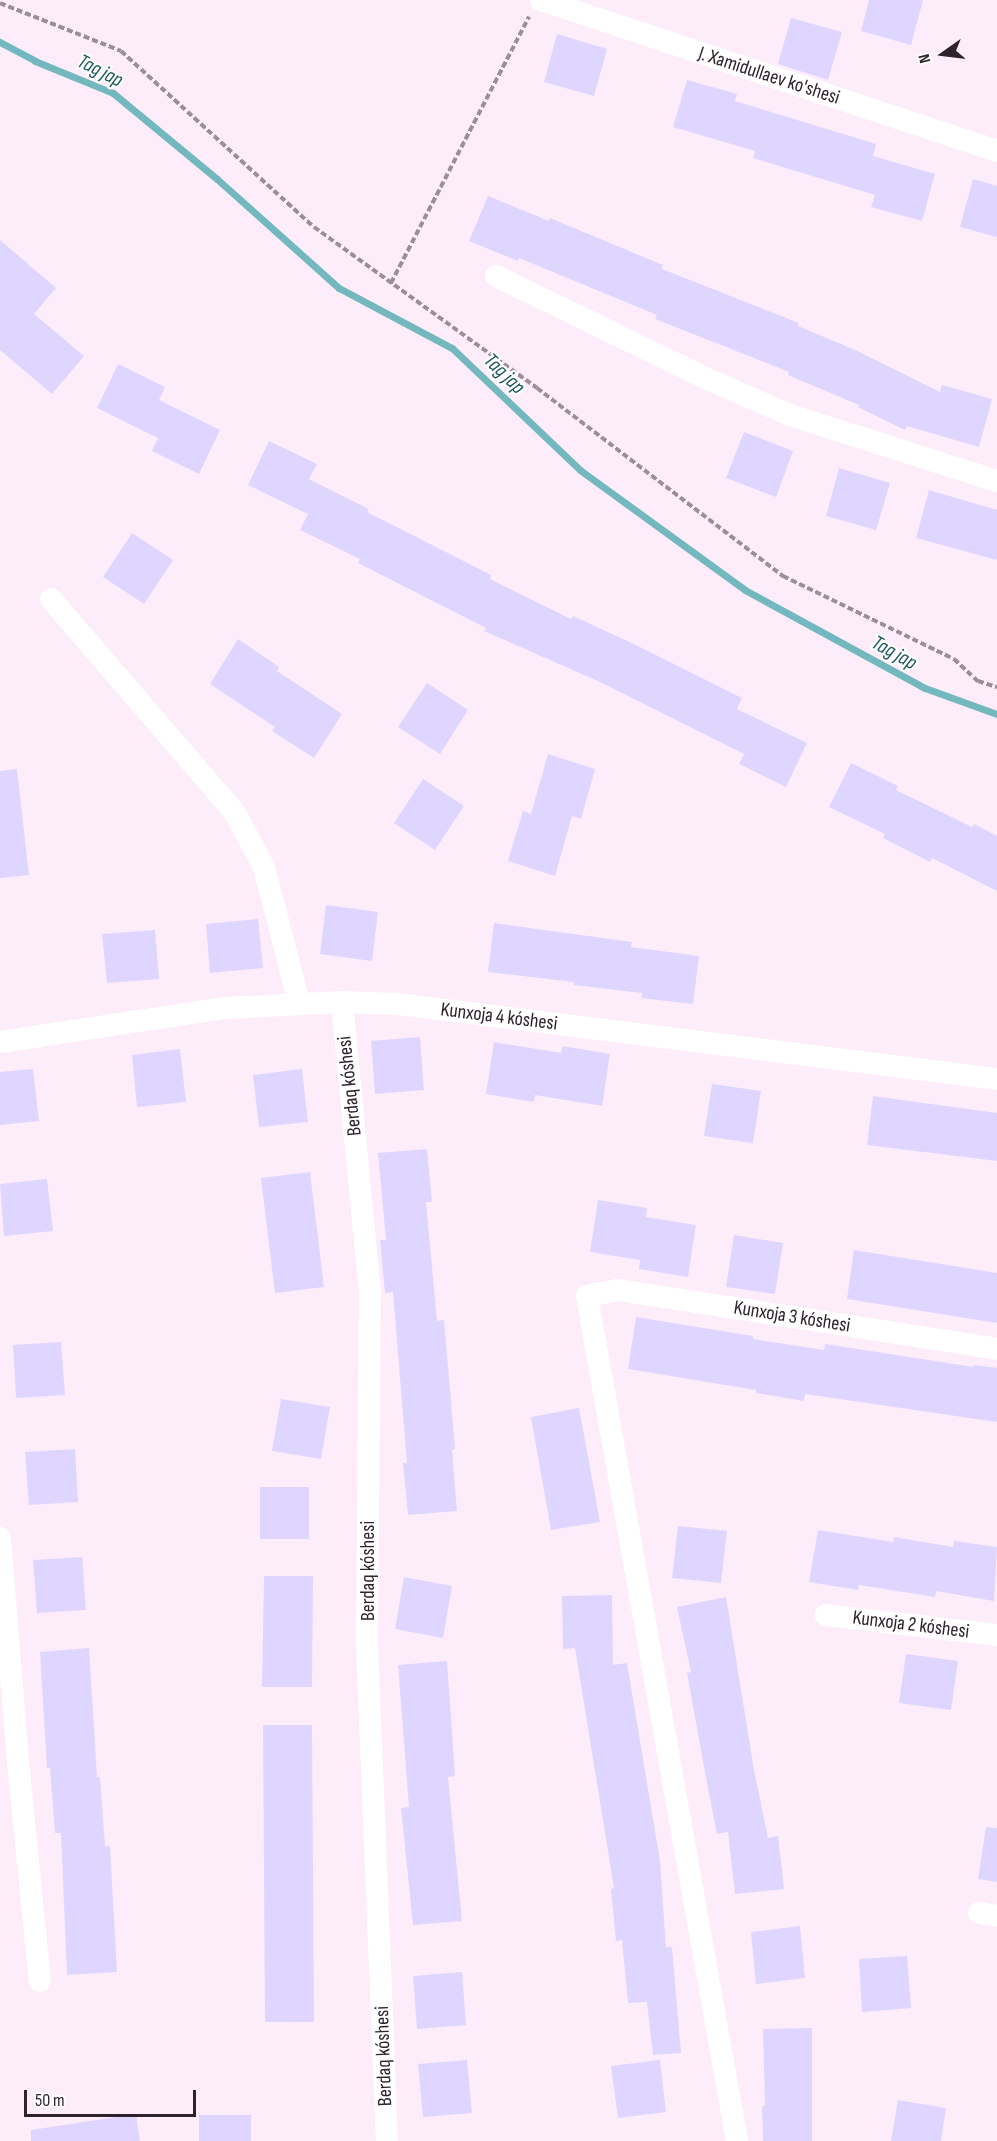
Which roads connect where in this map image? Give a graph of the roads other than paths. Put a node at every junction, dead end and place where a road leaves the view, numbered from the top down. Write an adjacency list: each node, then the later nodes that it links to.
1 (536, 5): 2 (street, J. Xamidullaev ko'shesi)
2 (997, 151)
3 (496, 276): 4 (street)
4 (997, 481)
5 (51, 599): 7 (street)
6 (342, 1002): 7 (street, Kunxoja 4 kóshesi); 9 (street, Kunxoja 4 kóshesi); 15 (street, Berdaq kóshesi)
7 (299, 1004): 8 (street, Kunxoja 4 kóshesi)
8 (0, 1042)
9 (997, 1079)
10 (997, 1349): 16 (street, Kunxoja 3 kóshesi)
11 (0, 1538): 14 (street)
12 (826, 1615): 13 (street, Kunxoja 2 kóshesi)
13 (997, 1635)
14 (40, 1981)
15 (387, 2141)
16 (737, 2141)

